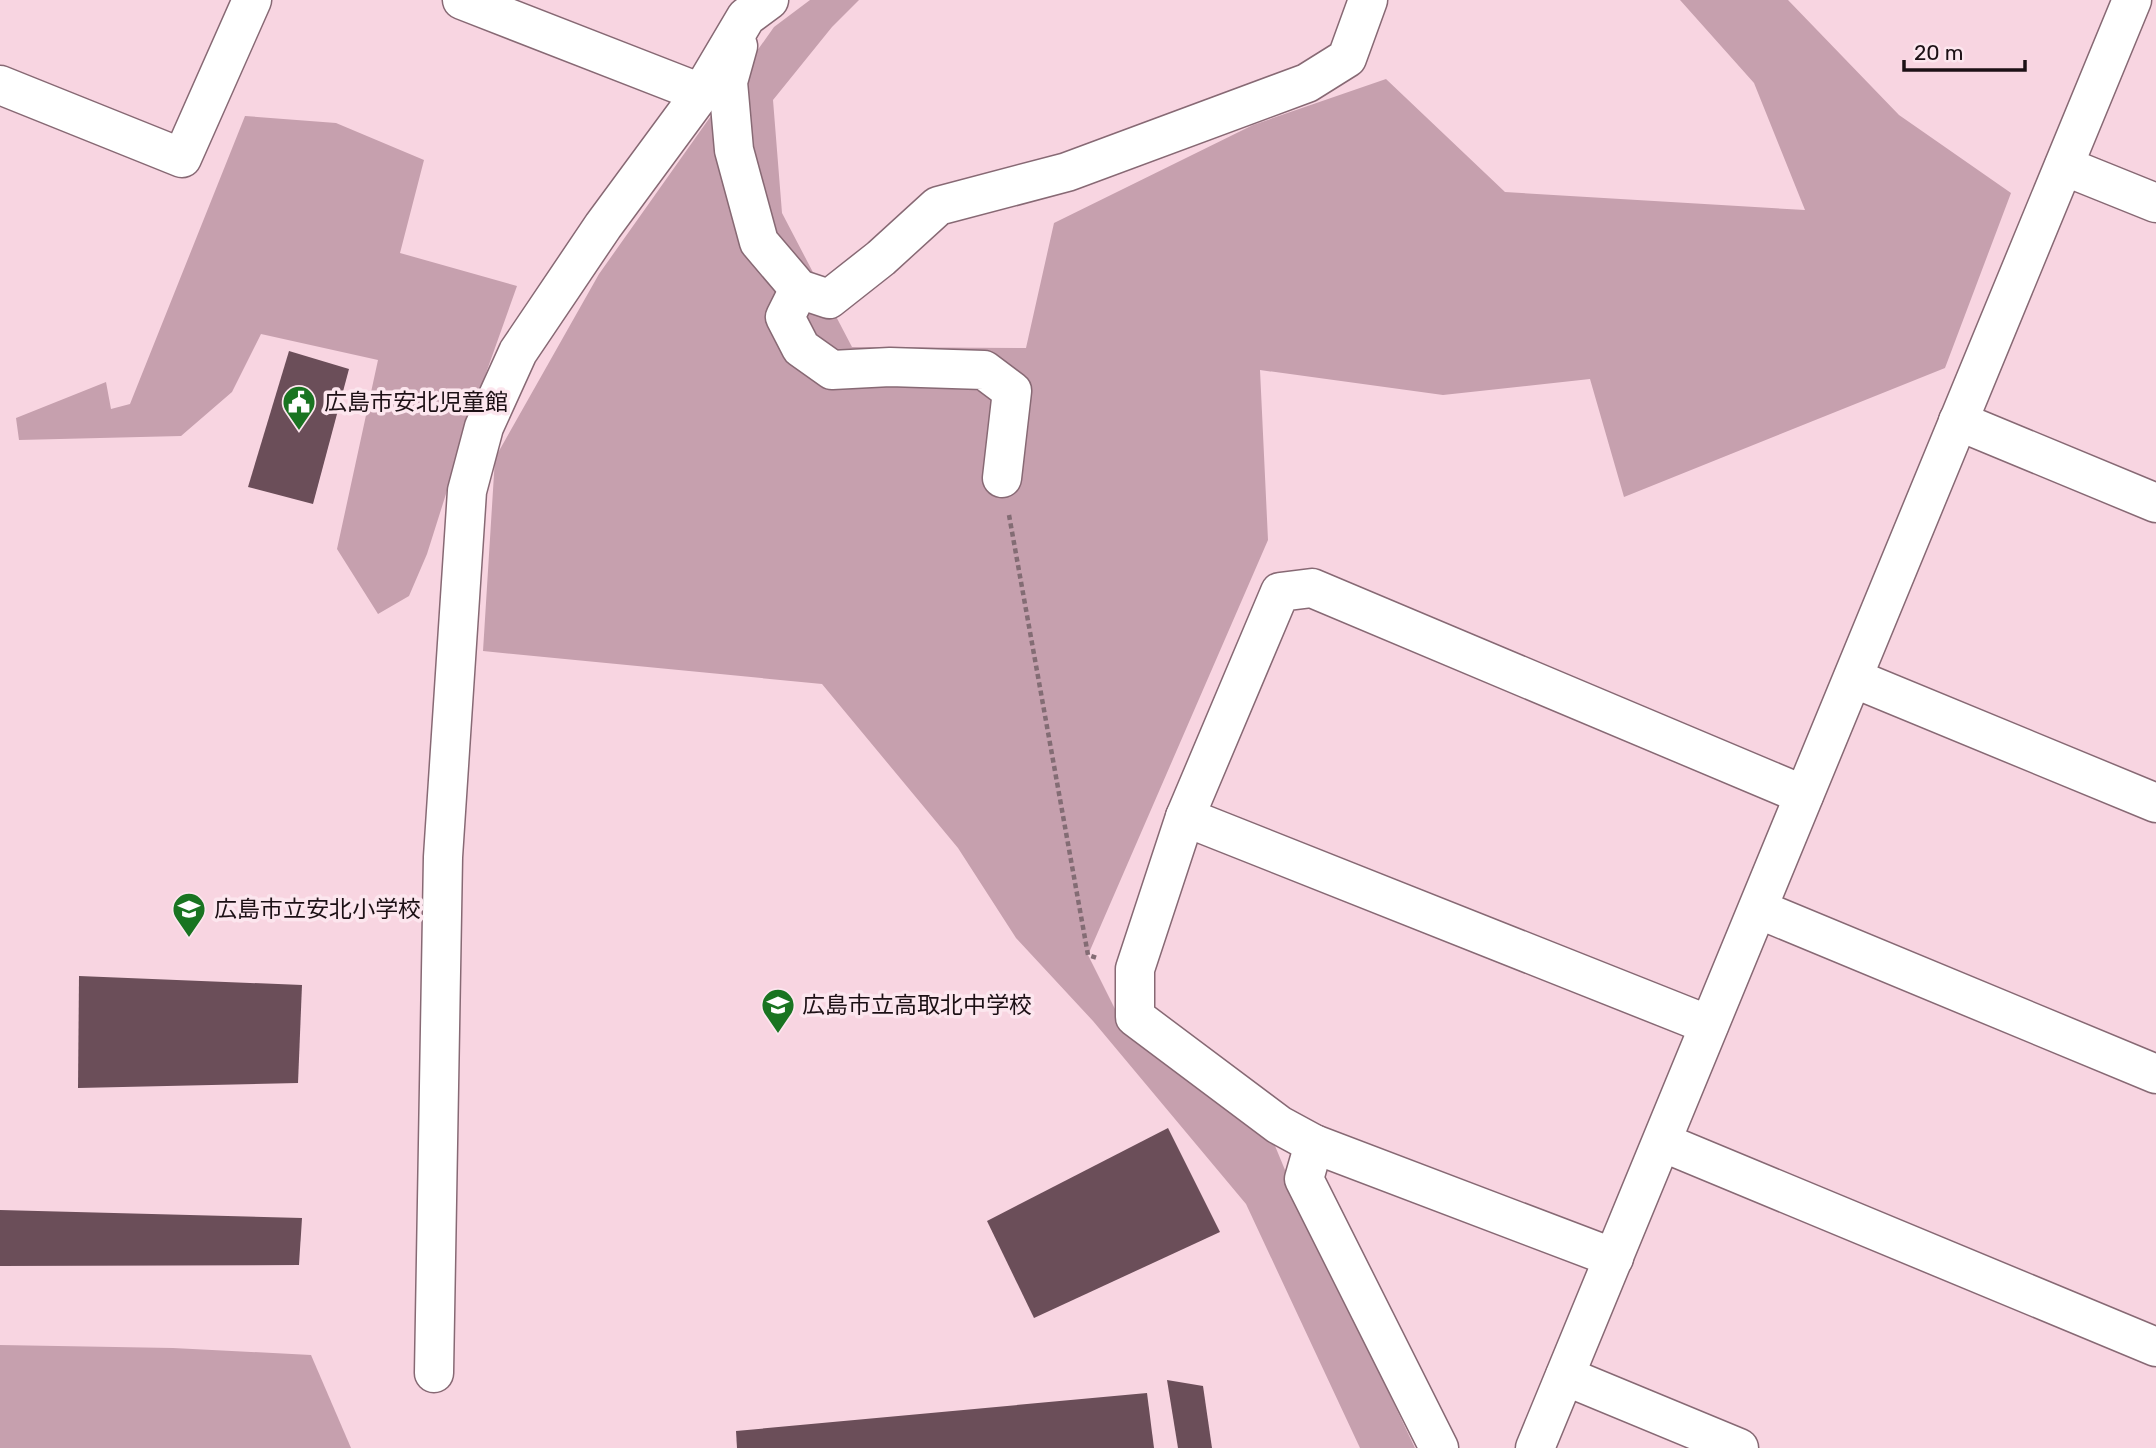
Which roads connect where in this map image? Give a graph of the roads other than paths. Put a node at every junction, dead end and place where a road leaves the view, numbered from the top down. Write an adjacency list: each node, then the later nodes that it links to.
1 (252, 0): 6 (street)
2 (462, 0): 7 (street)
3 (1367, 0): 10 (street)
4 (2132, 0): 8 (street)
5 (757, 8): 7 (street); 10 (street)
6 (0, 85)
7 (701, 93): 25 (street)
8 (2064, 166): 9 (street); 11 (street)
9 (2156, 203)
10 (799, 289): 12 (street)
11 (1958, 421): 13 (street); 14 (street)
12 (1002, 478)
13 (2156, 503)
14 (1853, 678): 15 (street); 16 (street)
15 (1804, 795): 17 (street); 18 (street)
16 (2156, 803)
17 (1185, 817): 19 (street); 22 (street)
18 (1758, 909): 19 (street); 20 (street)
19 (1709, 1025): 21 (street)
20 (2156, 1074)
21 (1661, 1142): 23 (street); 24 (street)
22 (1314, 1144): 23 (street); 27 (street)
23 (1614, 1258): 26 (street)
24 (2156, 1347)
25 (434, 1373)
26 (1565, 1376): 28 (street); 29 (street)
27 (1439, 1448)
28 (1535, 1448)
29 (1740, 1448)

